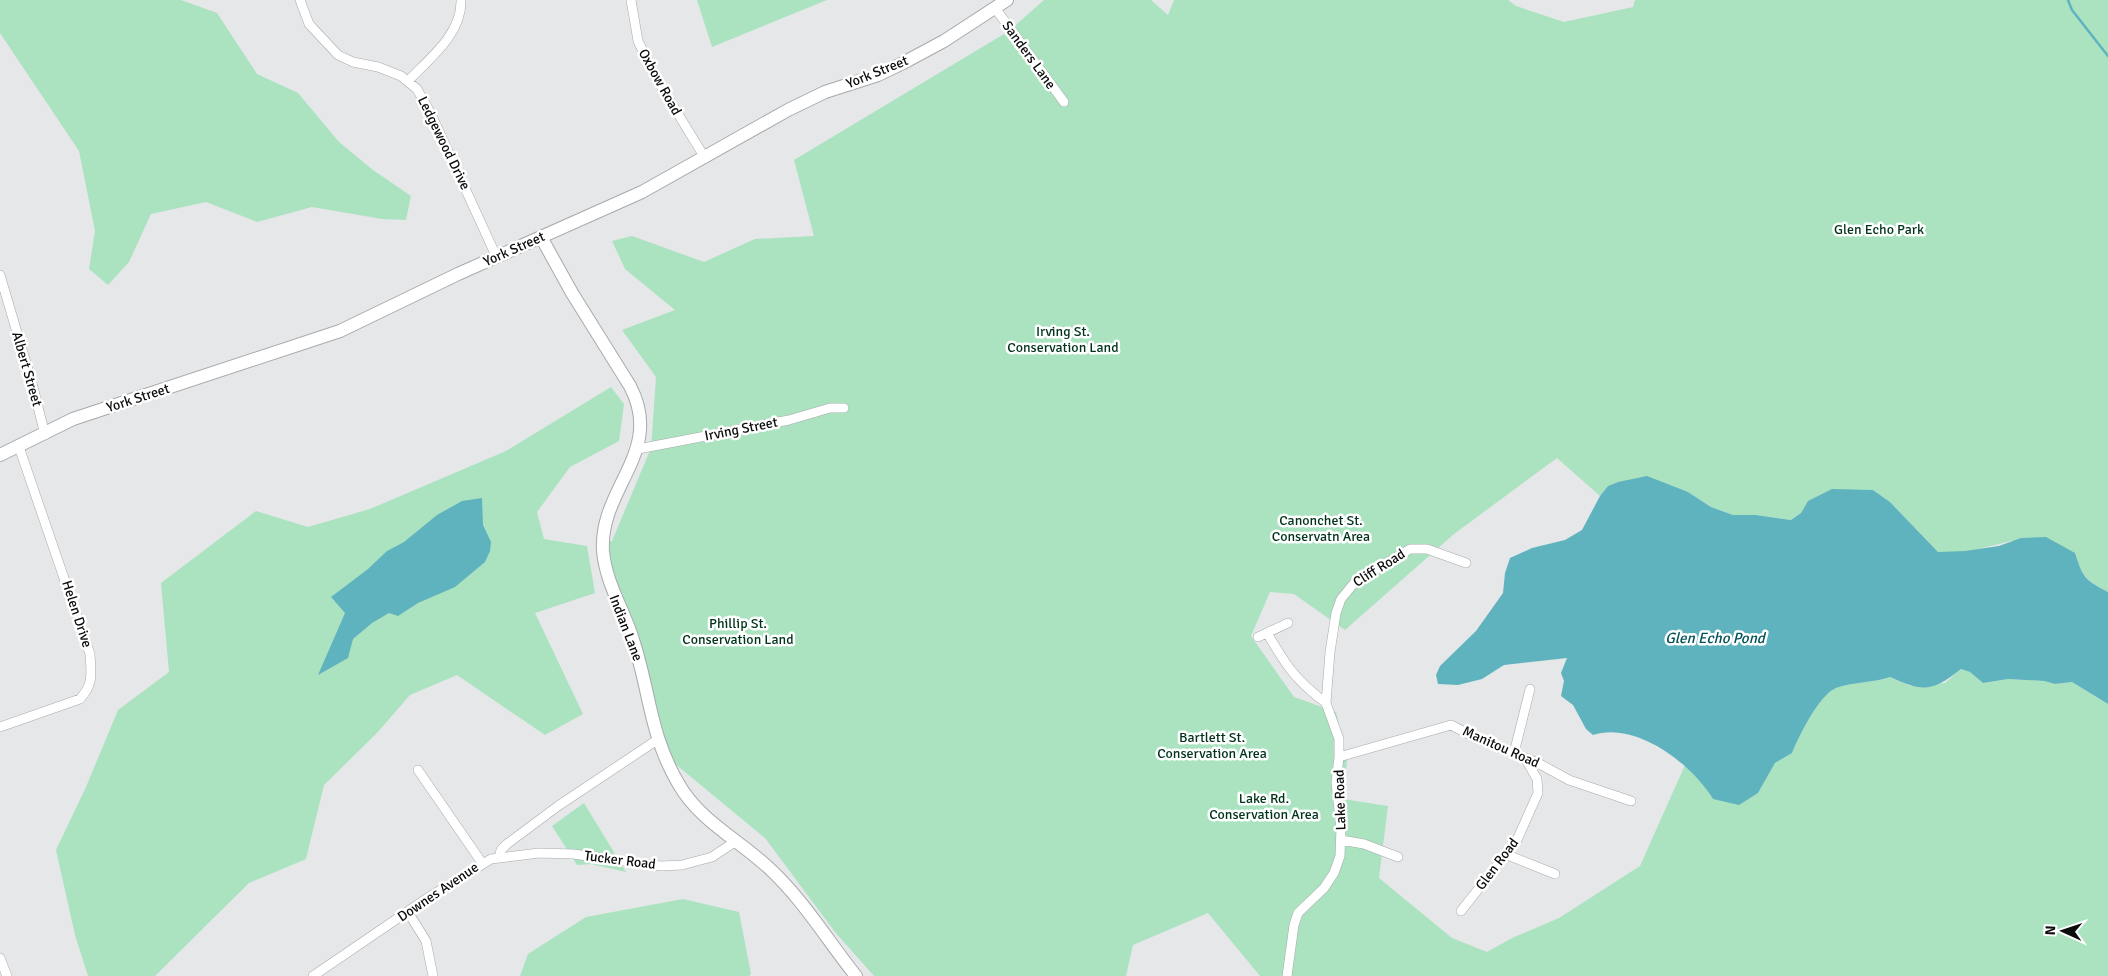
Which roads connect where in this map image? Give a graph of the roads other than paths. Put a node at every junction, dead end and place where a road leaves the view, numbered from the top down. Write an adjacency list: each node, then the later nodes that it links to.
1 (300, 0): 6 (street, Ledgewood Drive)
2 (461, 0): 6 (street)
3 (631, 0): 8 (street, Oxbow Road)
4 (1007, 0): 5 (street, York Street)
5 (995, 8): 7 (street, Sanders Lane); 8 (street, York Street)
6 (408, 81): 10 (street, Ledgewood Drive)
7 (1064, 102)
8 (705, 158): 9 (street, York Street)
9 (541, 237): 10 (street, York Street); 15 (street, Indian Lane)
10 (497, 258): 13 (street, York Street)
11 (0, 275): 13 (street, Albert Street)
12 (844, 408): 15 (street, Irving Street)
13 (45, 435): 14 (street, York Street)
14 (19, 447): 16 (street, York Street); 21 (street, Helen Drive)
15 (638, 448): 22 (street, Indian Lane)
16 (0, 455)
17 (1466, 563): 20 (street, Cliff Road)
18 (1288, 623): 20 (street)
19 (1530, 689): 23 (street)
20 (1326, 702): 24 (street, Lake Road)
21 (0, 727)
22 (658, 740): 29 (street, Indian Lane); 31 (street)
23 (1514, 753): 24 (street, Manitou Road); 25 (street, Manitou Road)
24 (1340, 757): 28 (street, Lake Road)
25 (1525, 758): 27 (street, Manitou Road); 30 (street, Glen Road)
26 (418, 770): 33 (street)
27 (1631, 801)
28 (1341, 840): 32 (street); 42 (street, Lake Road)
29 (736, 842): 31 (street, Tucker Road); 41 (street, Indian Lane)
30 (1505, 854): 34 (street); 35 (street, Glen Road)
31 (499, 857): 33 (street, Downes Avenue)
32 (1398, 857)
33 (482, 863): 36 (street, Downes Avenue)
34 (1555, 874)
35 (1461, 911)
36 (408, 912): 39 (street, Downes Avenue); 40 (street)
37 (0, 958): 38 (street)
38 (7, 976)
39 (313, 976)
40 (433, 976)
41 (856, 976)
42 (1287, 976)

